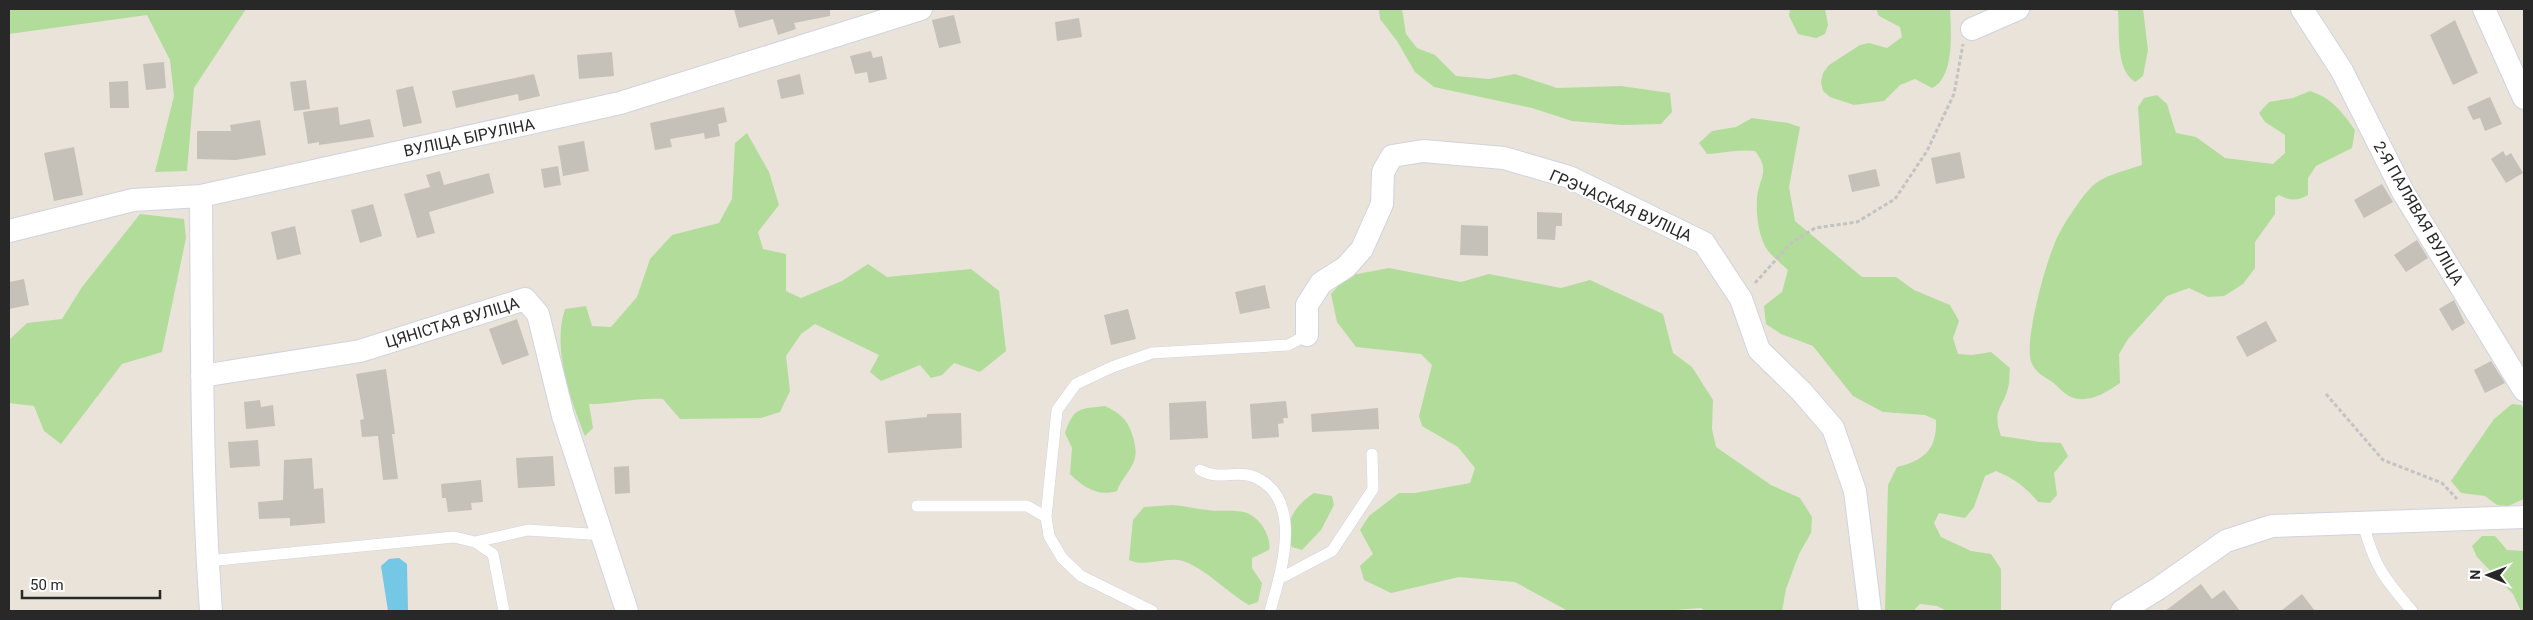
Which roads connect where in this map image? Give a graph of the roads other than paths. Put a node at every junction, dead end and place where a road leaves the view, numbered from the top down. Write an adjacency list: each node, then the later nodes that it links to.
1 (921, 9): 7 (street, ВУЛІЦА БІРУЛІНА)
2 (2018, 9): 5 (street)
3 (2302, 9): 11 (street, 2-Я ПАЛЯВАЯ ВУЛІЦА)
4 (2484, 9): 6 (street)
5 (1972, 29)
6 (2524, 98)
7 (201, 196): 8 (street, ВУЛІЦА БІРУЛІНА); 10 (street)
8 (9, 230)
9 (1307, 335): 15 (lane); 27 (street, ГРЭЧАСКАЯ ВУЛІЦА)
10 (202, 376): 18 (street, ЦЯНІСТАЯ ВУЛІЦА); 20 (street)
11 (2524, 390)
12 (1372, 454): 21 (lane)
13 (1200, 470): 21 (lane)
14 (917, 506): 15 (lane)
15 (1046, 517): 25 (lane)
16 (2524, 517): 17 (street)
17 (2363, 523): 28 (street); 29 (lane)
18 (604, 535): 19 (lane); 24 (street, ЦЯНІСТАЯ ВУЛІЦА)
19 (475, 542): 20 (lane); 23 (lane)
20 (207, 561): 22 (street)
21 (1279, 579): 26 (lane)
22 (211, 611)
23 (504, 611)
24 (627, 611)
25 (1152, 611)
26 (1270, 611)
27 (1870, 611)
28 (2122, 611)
29 (2412, 611)

